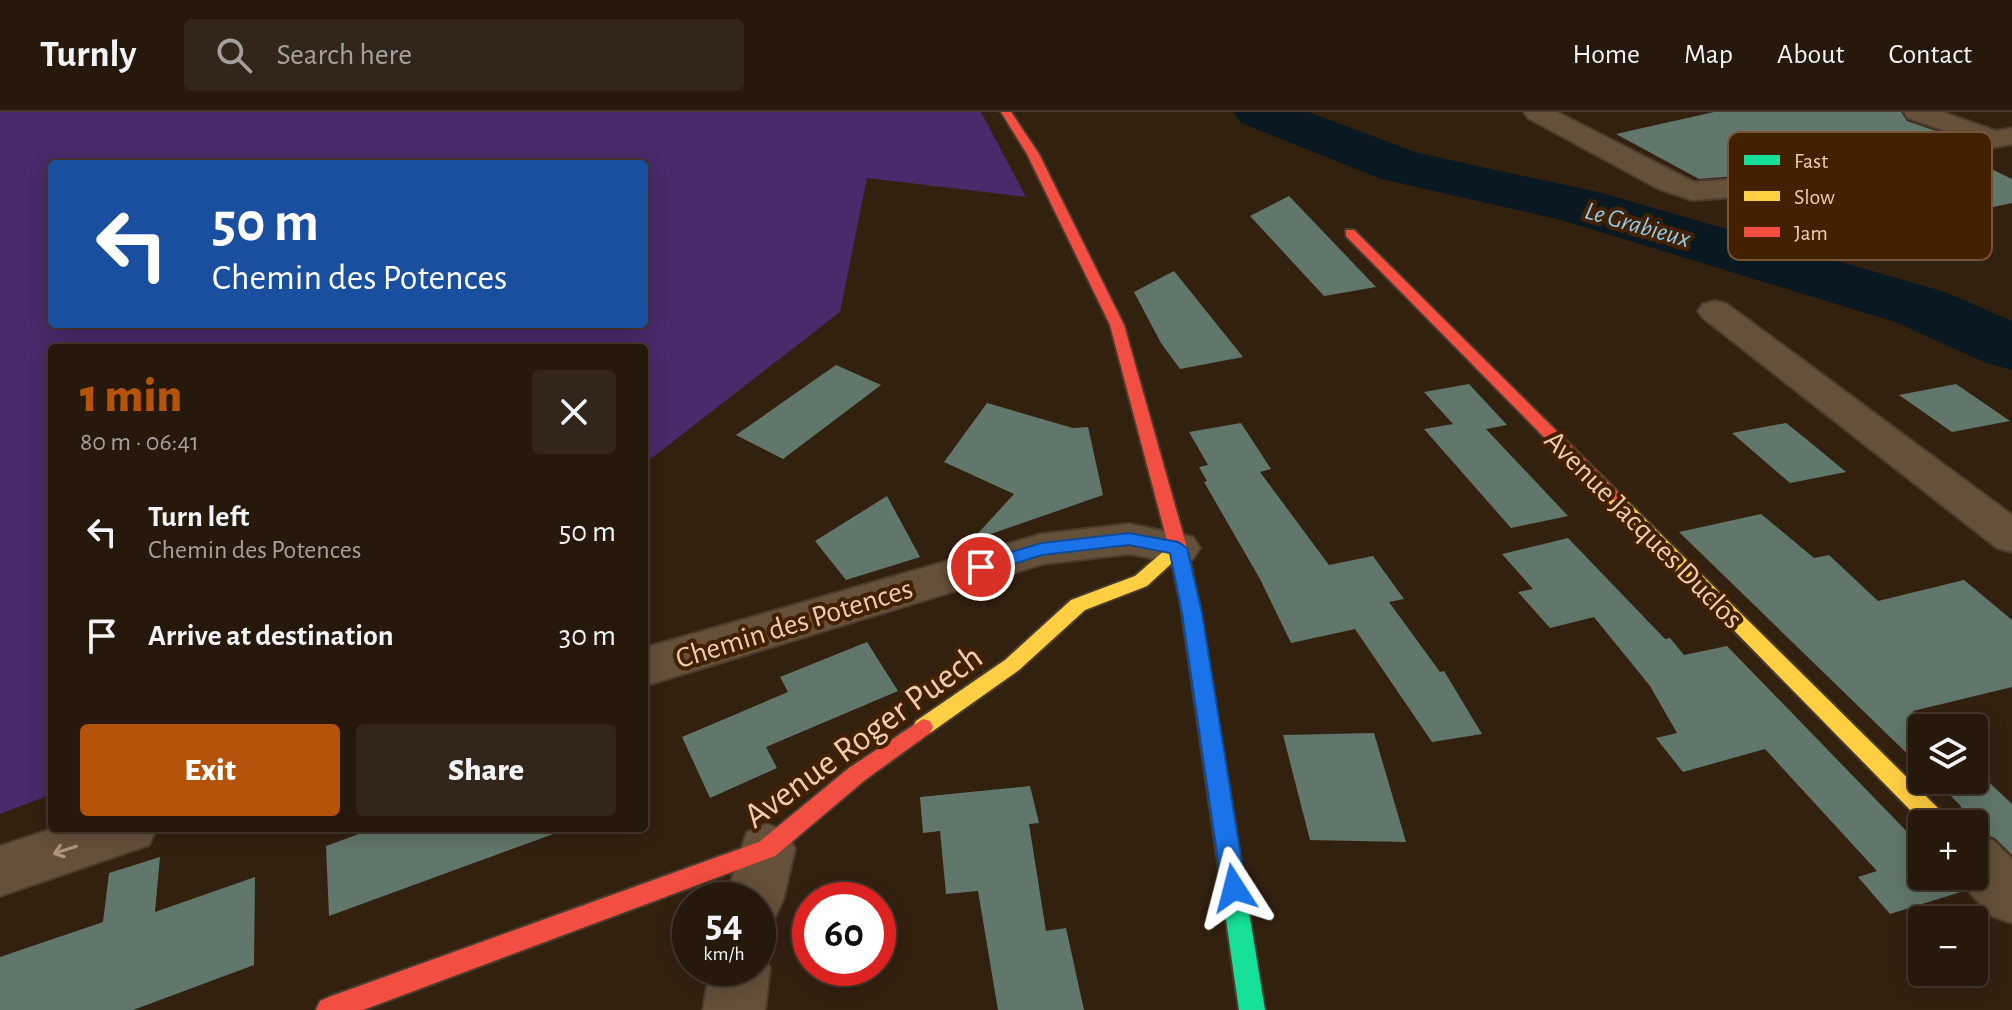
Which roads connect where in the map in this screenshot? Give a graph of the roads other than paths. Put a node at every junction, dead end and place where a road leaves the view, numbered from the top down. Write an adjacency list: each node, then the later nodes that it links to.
1 (1006, 112): 10 (street)
2 (1917, 112): 5 (street)
3 (1589, 116): 4 (street)
4 (1547, 117): 6 (street)
5 (1981, 132)
6 (1728, 189)
7 (1350, 233): 12 (street, Avenue Jacques Duclos)
8 (1715, 311): 9 (street)
9 (2012, 537)
10 (1178, 548): 11 (street, Chemin des Potences); 16 (street, Avenue Roger Puech); 21 (street)
11 (648, 666)
12 (1925, 810)
13 (118, 832): 14 (street, one-way to 14)
14 (0, 871)
15 (1988, 873): 17 (street)
16 (760, 875): 19 (street, Avenue Roger Puech)
17 (2012, 897)
18 (737, 986): 20 (street)
19 (329, 1010)
20 (734, 1010)
21 (1252, 1010)

